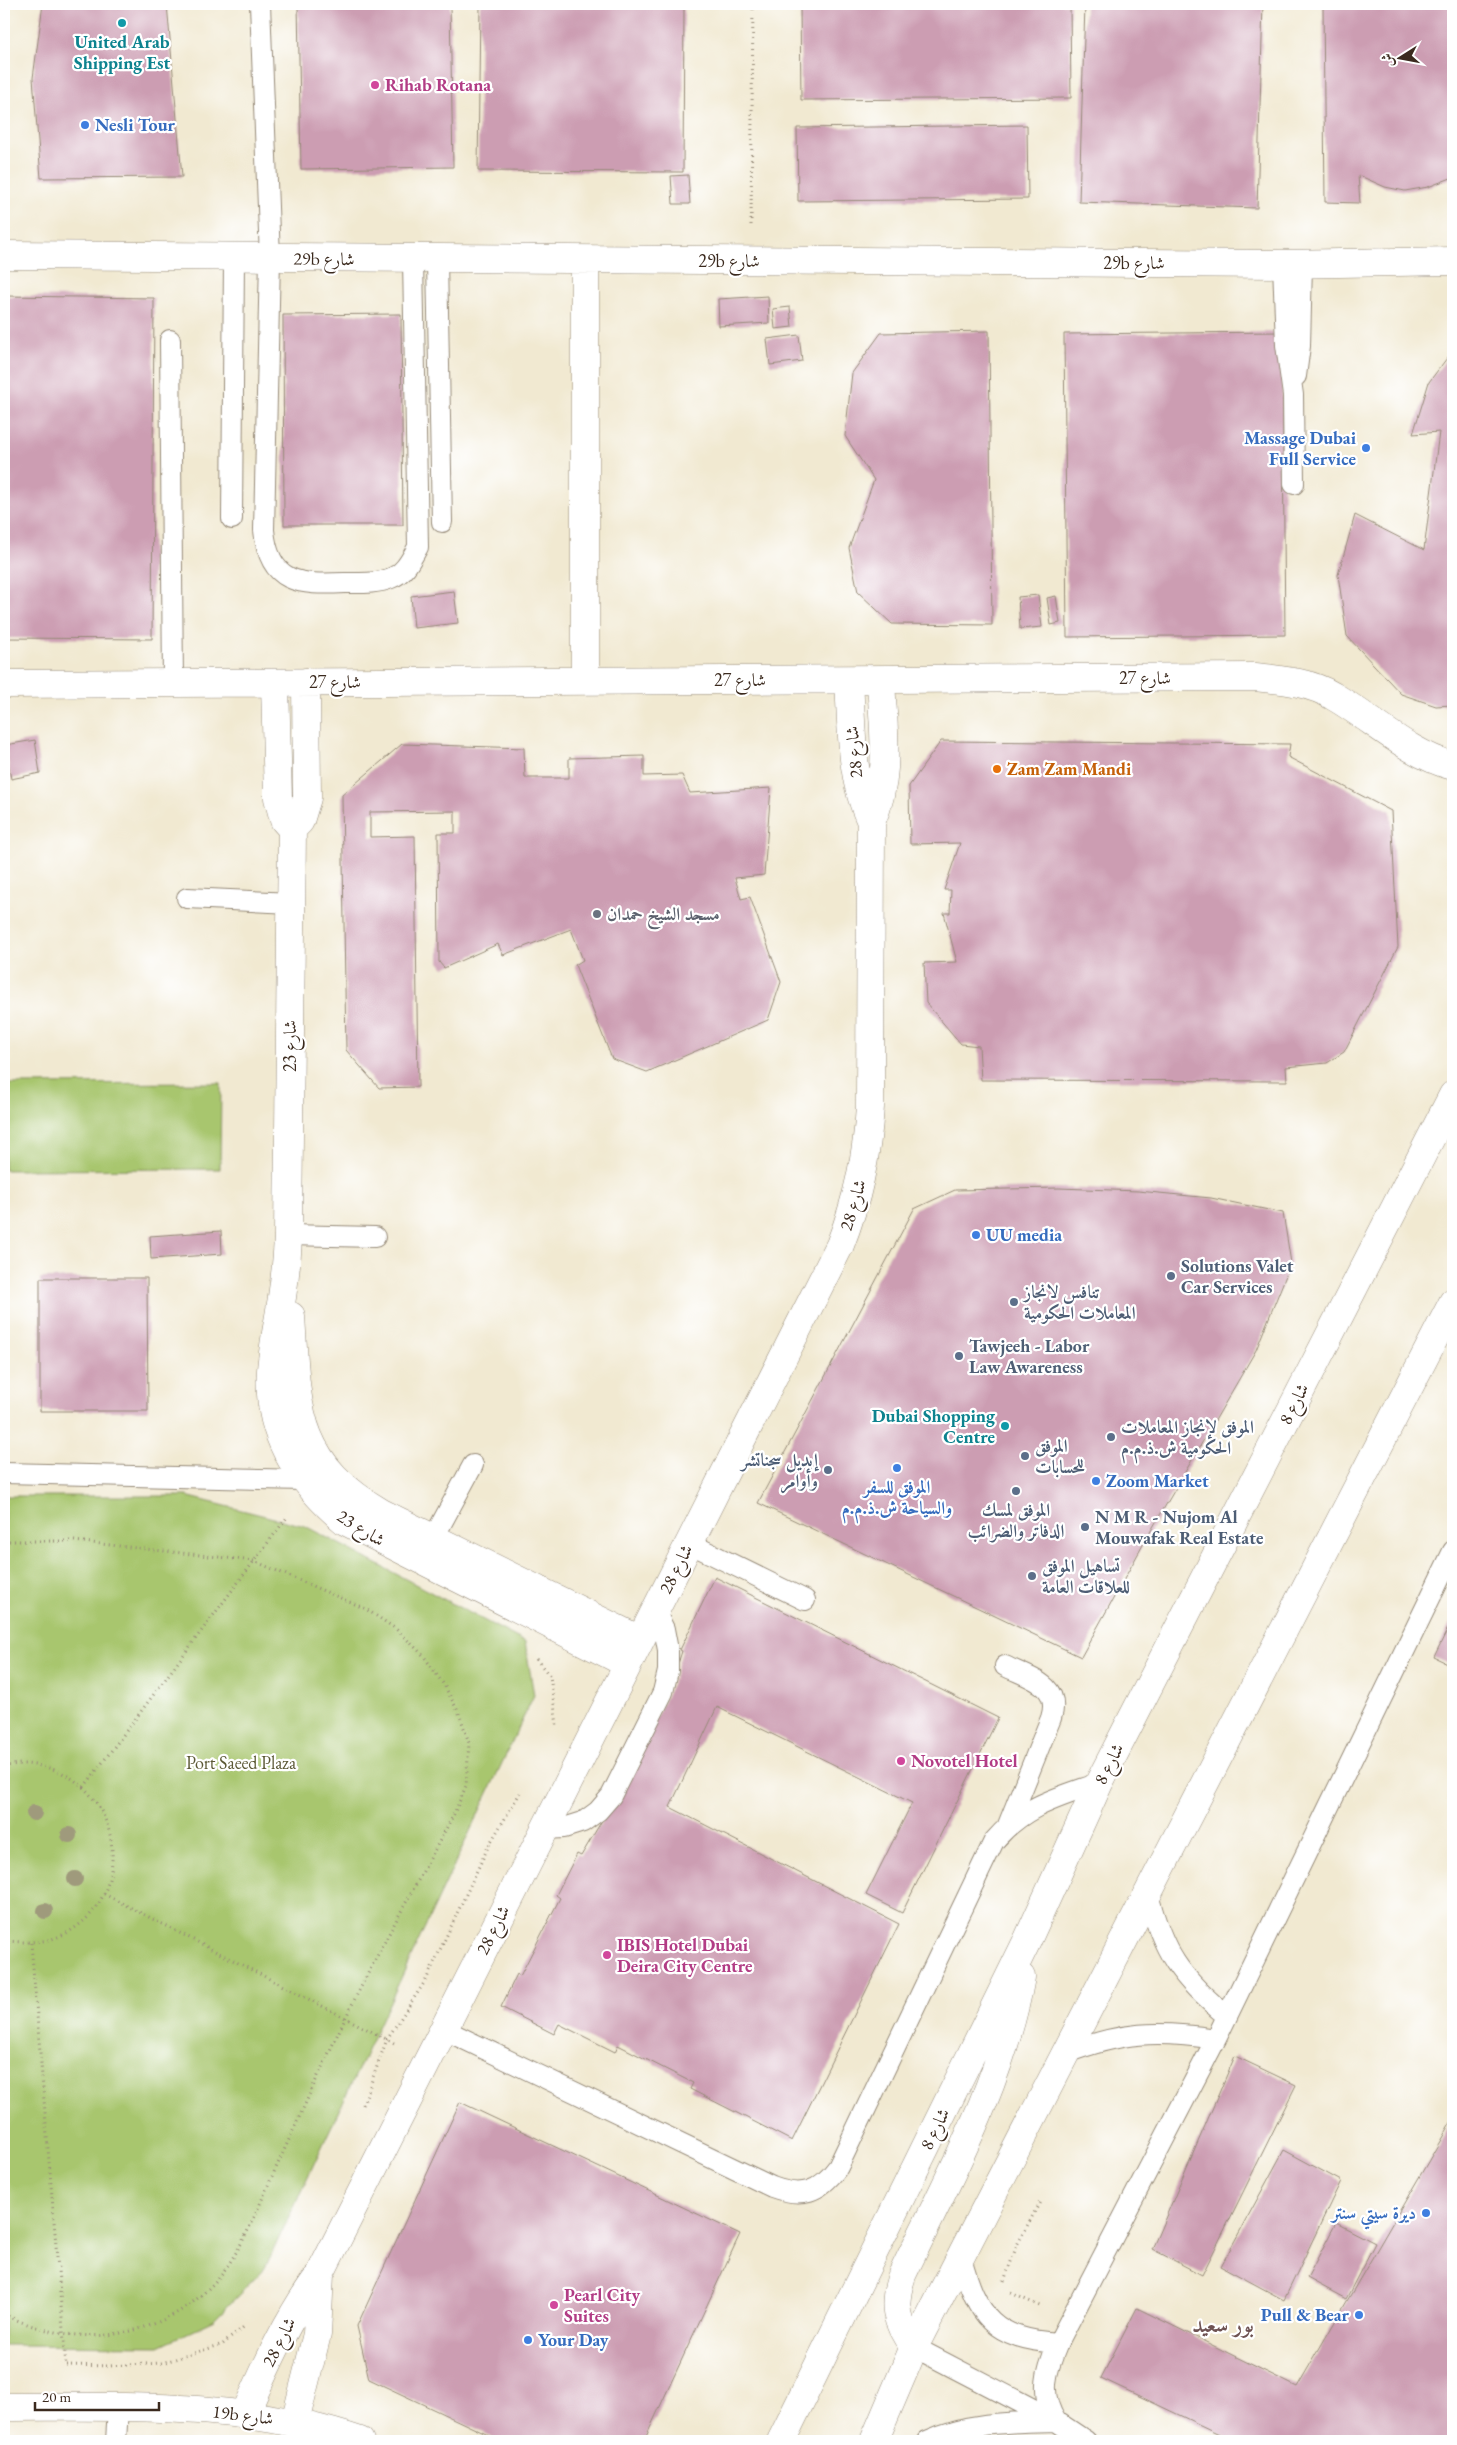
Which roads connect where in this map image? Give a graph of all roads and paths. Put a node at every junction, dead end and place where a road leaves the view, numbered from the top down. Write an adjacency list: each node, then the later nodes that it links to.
1 (260, 4): 5 (lane)
2 (754, 4): 7 (path)
3 (4, 255): 4 (street, 29b شارع)
4 (234, 258): 5 (street, 29b شارع); 13 (lane)
5 (270, 258): 6 (street, 29b شارع); 6 (lane)
6 (425, 260): 8 (street, 29b شارع); 14 (lane)
7 (751, 260): 8 (street, 29b شارع); 10 (street, 29b شارع)
8 (585, 261): 17 (street)
9 (1453, 261): 10 (street, 29b شارع)
10 (1293, 264): 12 (lane)
11 (170, 340): 21 (lane)
12 (1294, 484)
13 (232, 519)
14 (442, 522)
15 (849, 680): 16 (street, شارع 27); 17 (street, شارع 27); 23 (street, شارع 28)
16 (881, 680): 22 (street, شارع 27); 23 (street, شارع 28)
17 (586, 681): 18 (street, شارع 27)
18 (306, 682): 19 (street, شارع 27); 24 (street, شارع 23)
19 (275, 683): 21 (street, شارع 27); 24 (street, شارع 23)
20 (4, 684): 21 (street, شارع 27)
21 (173, 684)
22 (1453, 766)
23 (871, 822): 37 (street, شارع 28)
24 (292, 829): 26 (street, شارع 23)
25 (187, 898): 26 (lane)
26 (292, 903): 28 (street, شارع 23)
27 (1453, 1095): 49 (street, شارع 8)
28 (288, 1235): 29 (lane); 30 (street, شارع 23)
29 (375, 1238)
30 (287, 1264): 34 (street, شارع 23); 38 (street, شارع 23)
31 (1453, 1302): 55 (street)
32 (473, 1465): 38 (lane)
33 (4, 1473): 34 (lane)
34 (304, 1480): 38 (street, شارع 23)
35 (292, 1510): 40 (path)
36 (4, 1541): 40 (path)
37 (689, 1542): 41 (lane); 42 (street, شارع 28)
38 (427, 1550): 43 (street, شارع 23); 45 (street, شارع 23)
39 (1453, 1551): 59 (lane)
40 (254, 1560): 50 (path); 60 (path)
41 (805, 1600)
42 (655, 1611): 43 (street, شارع 28); 53 (lane)
43 (640, 1640): 45 (street, شارع 28)
44 (531, 1653): 47 (path)
45 (628, 1664): 53 (street, شارع 28)
46 (1005, 1666): 52 (lane)
47 (558, 1731)
48 (4, 1766): 50 (path)
49 (1099, 1783): 52 (lane); 57 (street, شارع 8)
50 (84, 1787): 54 (path)
51 (523, 1788): 62 (path)
52 (1008, 1825): 61 (lane)
53 (545, 1829): 61 (street, شارع 28)
54 (104, 1894): 58 (path); 60 (path)
55 (1148, 1894): 59 (lane); 64 (street)
56 (4, 1941): 58 (path)
57 (1027, 1941): 77 (street); 87 (street, شارع 8)
58 (31, 1943): 75 (path)
59 (1227, 2016): 63 (lane)
60 (346, 2018): 62 (path); 75 (path)
61 (443, 2029): 65 (street, شارع 28)
62 (387, 2039): 65 (path); 66 (path)
63 (1216, 2039): 64 (lane); 74 (lane)
64 (1066, 2053): 68 (street)
65 (428, 2060): 69 (street, شارع 28)
66 (361, 2109)
67 (1041, 2200): 70 (path)
68 (961, 2257): 76 (lane); 77 (street)
69 (320, 2274): 82 (street, شارع 28); 84 (street, شارع 28)
70 (1001, 2288)
71 (1009, 2292): 74 (path)
72 (4, 2314): 75 (path)
73 (253, 2319): 78 (path)
74 (1070, 2321): 76 (lane)
75 (64, 2334): 78 (path)
76 (1058, 2342): 83 (lane)
77 (914, 2347): 83 (lane); 88 (street)
78 (66, 2365): 80 (path)
79 (4, 2406): 80 (street, 19b شارع)
80 (65, 2407): 81 (street, 19b شارع)
81 (118, 2408): 82 (street, 19b شارع); 85 (lane)
82 (245, 2414): 84 (street, 19b شارع)
83 (1056, 2421): 89 (lane); 90 (lane)
84 (295, 2422): 86 (street, 19b شارع)
85 (116, 2441)
86 (360, 2441)
87 (781, 2441)
88 (874, 2441)
89 (927, 2441)
90 (1086, 2441)

